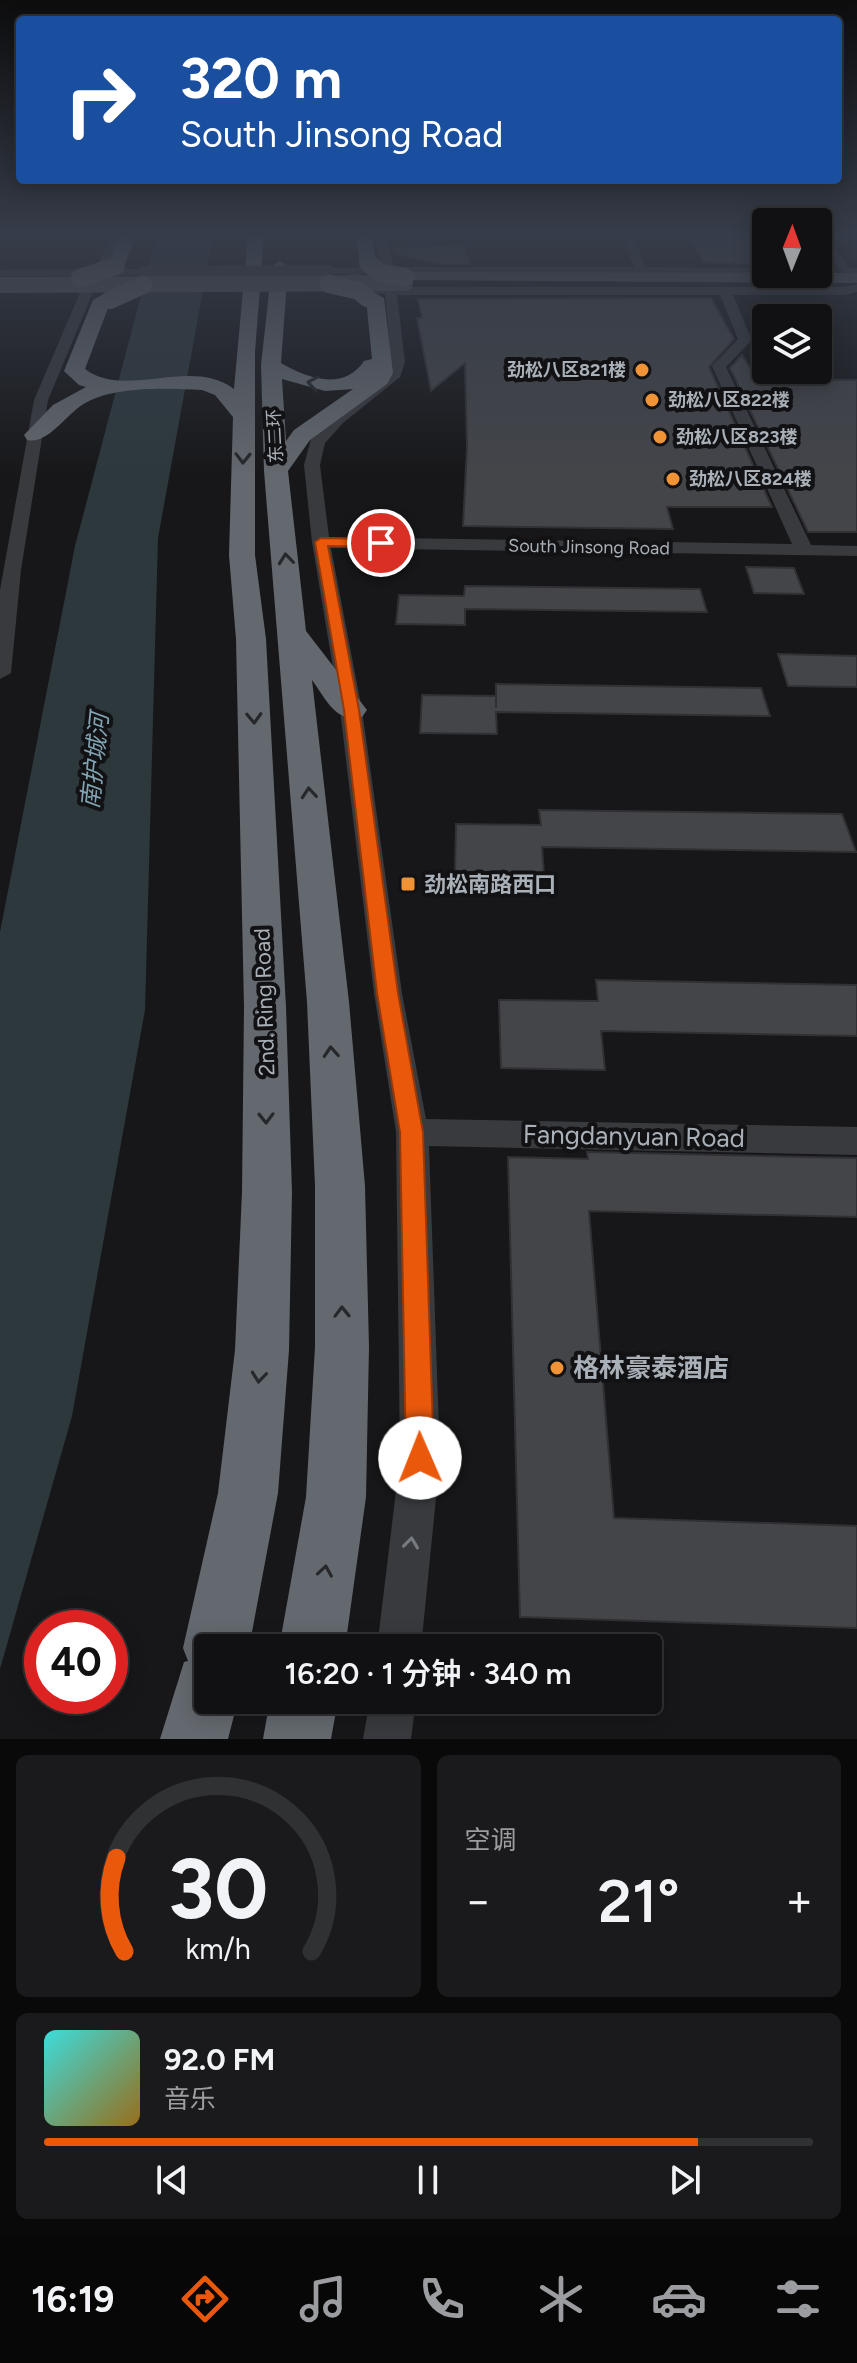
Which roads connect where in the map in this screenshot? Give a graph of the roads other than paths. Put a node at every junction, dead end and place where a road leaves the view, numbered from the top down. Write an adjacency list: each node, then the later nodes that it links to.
1 (81, 316): 13 (street)
2 (87, 316): 11 (highway)
3 (257, 316): 9 (highway, 东二环)
4 (267, 316): 9 (highway, 东二环)
5 (379, 316): 9 (highway, one-way to 9)
6 (384, 316): 14 (highway)
7 (389, 316): 15 (street)
8 (735, 316): 16 (street)
9 (258, 359): 10 (highway); 12 (highway, 2nd. Ring Road); 14 (highway, 东二环)
10 (195, 380): 11 (highway); 12 (highway)
11 (114, 383): 13 (highway)
12 (243, 415): 24 (highway, 2nd. Ring Road, one-way to 24)
13 (35, 435): 18 (street)
14 (276, 471): 19 (highway, 东二环, one-way to 14)
15 (321, 542): 16 (street, South Jinsong Road); 21 (street)
16 (804, 550): 17 (street, South Jinsong Road)
17 (857, 551)
18 (6, 570): 20 (street)
19 (295, 636): 21 (highway); 25 (highway, one-way to 19)
20 (0, 673)
21 (351, 710): 22 (street)
22 (412, 1132): 23 (street, Fangdanyuan Road); 26 (street, one-way to 22)
23 (857, 1141)
24 (219, 1634)
25 (314, 1634)
26 (401, 1634)
27 (201, 1714): 30 (highway)
28 (301, 1714): 31 (highway)
29 (391, 1714): 32 (street)
30 (194, 1739)
31 (297, 1739)
32 (387, 1739)

